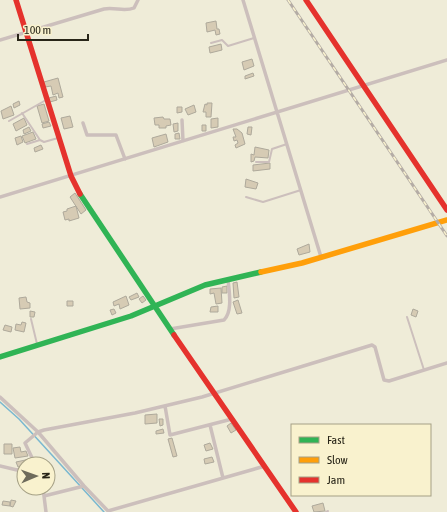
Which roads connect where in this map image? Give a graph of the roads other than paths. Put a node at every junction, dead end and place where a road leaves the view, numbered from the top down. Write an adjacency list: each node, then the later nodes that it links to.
1 (16, 0): 5 (street)
2 (138, 0): 5 (street)
3 (243, 0): 6 (street)
4 (306, 0): 10 (street)
5 (26, 32): 7 (street); 11 (street)
6 (254, 38): 8 (lane); 12 (street)
7 (0, 40)
8 (211, 43)
9 (447, 60): 10 (street)
10 (365, 86): 12 (street); 28 (street)
11 (47, 100): 13 (lane); 17 (street)
12 (277, 112): 19 (street); 21 (street)
13 (22, 113): 15 (lane); 18 (lane)
14 (182, 120): 19 (street)
15 (9, 121)
16 (83, 123): 22 (street)
17 (59, 137): 18 (lane); 24 (street)
18 (40, 140): 20 (lane)
19 (183, 142): 22 (street)
20 (27, 144)
21 (286, 144): 23 (lane); 25 (street)
22 (125, 159): 24 (street)
23 (256, 162)
24 (71, 176): 26 (street); 32 (street)
25 (301, 190): 27 (lane); 30 (street)
26 (0, 197)
27 (246, 197)
28 (447, 210)
29 (447, 220): 30 (street)
30 (321, 257): 31 (street)
31 (228, 279): 32 (street); 35 (street)
32 (154, 307): 35 (street); 36 (street)
33 (407, 317): 39 (lane)
34 (30, 319): 36 (lane)
35 (170, 329): 40 (street)
36 (38, 345): 37 (street)
37 (0, 357)
38 (447, 363): 39 (street)
39 (424, 370): 40 (street)
40 (214, 393): 42 (street); 43 (street)
41 (0, 397): 45 (street)
42 (165, 406): 44 (street); 45 (street)
43 (232, 420): 44 (street); 48 (street)
44 (210, 425): 50 (street)
45 (38, 432): 46 (street); 51 (street)
46 (31, 456)
47 (0, 466): 49 (street)
48 (265, 466): 50 (street); 56 (street)
49 (16, 470)
50 (223, 478): 55 (street)
51 (84, 486): 52 (street); 55 (street)
52 (56, 493)
53 (44, 496): 54 (street)
54 (46, 512)
55 (108, 512)
56 (296, 512)

